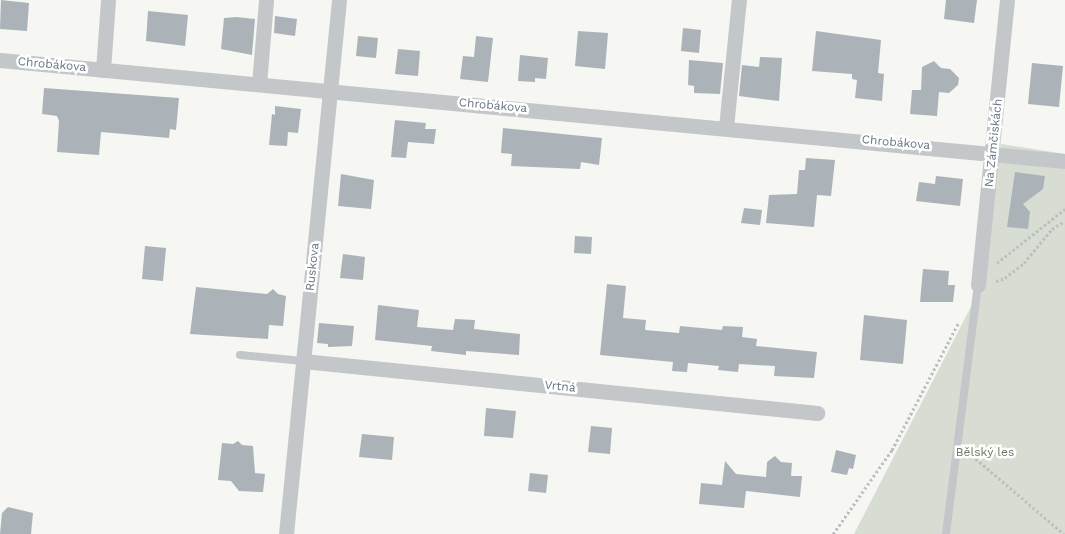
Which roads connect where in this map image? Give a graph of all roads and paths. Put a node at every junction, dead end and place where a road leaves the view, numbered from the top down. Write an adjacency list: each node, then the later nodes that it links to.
1 (108, 0): 7 (street, Chrobákova)
2 (266, 0): 8 (street)
3 (339, 0): 9 (street, Ruskova)
4 (739, 0): 10 (street)
5 (1008, 0): 11 (street, Na Zámčiskách)
6 (0, 60): 7 (street, Chrobákova)
7 (103, 70): 8 (street, Chrobákova)
8 (259, 84): 9 (street, Chrobákova)
9 (330, 91): 10 (street, Chrobákova); 18 (street, Ruskova)
10 (726, 127): 11 (street, Chrobákova)
11 (993, 152): 12 (street, Chrobákova); 15 (street, Na Zámčiskách)
12 (1065, 161)
13 (1065, 208): 15 (path)
14 (1065, 221): 15 (path)
15 (978, 285): 20 (lane)
16 (960, 319): 22 (path)
17 (240, 355): 18 (lane)
18 (303, 361): 19 (street, Vrtná); 21 (street, Ruskova)
19 (817, 413)
20 (957, 445): 23 (lane); 24 (path)
21 (286, 534)
22 (833, 534)
23 (946, 534)
24 (1064, 534)

